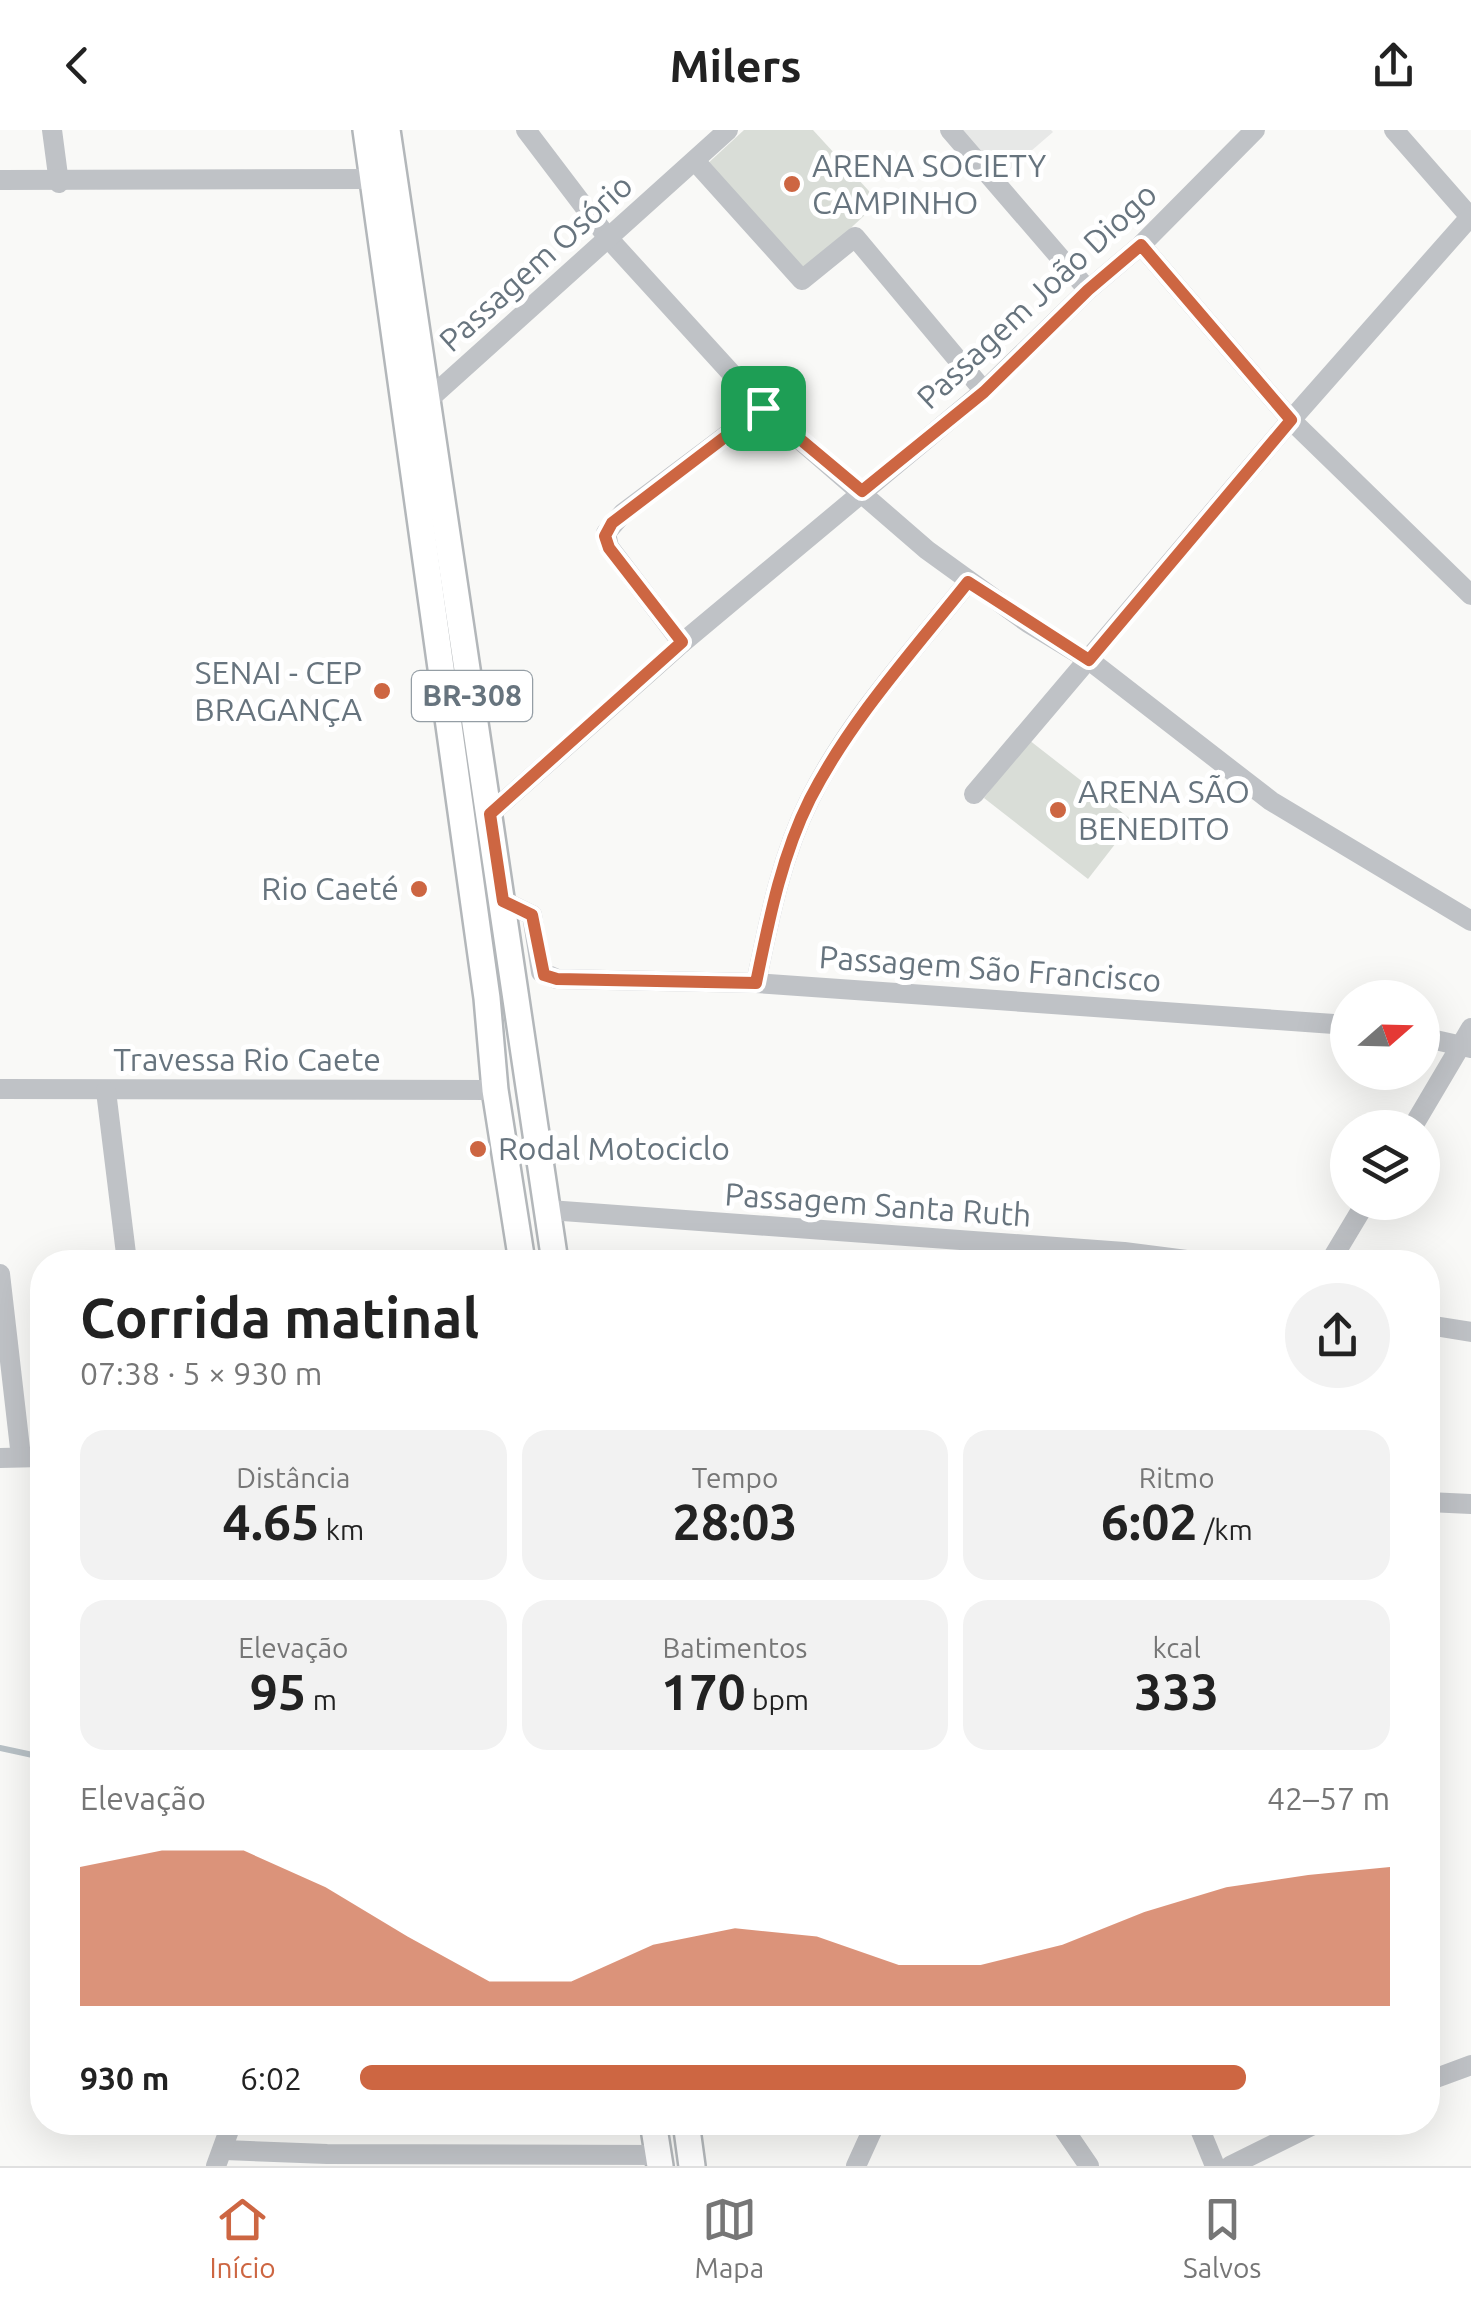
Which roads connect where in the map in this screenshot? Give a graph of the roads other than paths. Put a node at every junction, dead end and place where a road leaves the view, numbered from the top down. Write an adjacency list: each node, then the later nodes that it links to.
1 (52, 130): 12 (street)
2 (366, 130): 10 (main road, BR-308)
3 (387, 130): 18 (main road, BR-308)
4 (526, 130): 14 (street)
5 (728, 130): 9 (street, Passagem Osório)
6 (950, 130): 16 (street)
7 (1255, 130): 15 (street, Passagem João Diogo)
8 (1394, 130): 13 (street)
9 (695, 161): 14 (street, Passagem Osório); 17 (street)
10 (373, 179): 12 (street); 36 (main road, BR-308)
11 (0, 180): 12 (street)
12 (60, 183)
13 (1470, 218): 20 (street)
14 (608, 238): 18 (street, Passagem Osório); 19 (street)
15 (1141, 245): 16 (street, Passagem João Diogo); 20 (street)
16 (1088, 290): 17 (street, Passagem João Diogo)
17 (984, 392): 21 (street, Passagem João Diogo)
18 (428, 400): 27 (main road, BR-308)
19 (763, 408): 21 (street); 24 (street)
20 (1291, 420): 23 (street); 25 (street)
21 (862, 491): 22 (street); 24 (street, Passagem João Diogo)
22 (968, 582): 25 (street); 30 (street)
23 (1471, 595)
24 (682, 642): 27 (street, Passagem João Diogo)
25 (1089, 660): 26 (street); 29 (street)
26 (974, 794)
27 (490, 814): 28 (main road, BR-308)
28 (503, 901): 30 (street, Passagem São Francisco); 38 (main road, BR-308)
29 (1471, 921)
30 (756, 983): 31 (street, Passagem São Francisco)
31 (1330, 1024)
32 (1440, 1038): 33 (street)
33 (1468, 1040): 37 (street)
34 (0, 1089): 35 (street, Travessa Rio Caete)
35 (106, 1090): 36 (street, Travessa Rio Caete); 40 (street)
36 (495, 1090): 41 (main road, BR-308)
37 (1423, 1110)
38 (549, 1210): 42 (main road, BR-308); 43 (street, Passagem Santa Ruth)
39 (1355, 1220): 44 (street)
40 (126, 1250)
41 (520, 1250)
42 (554, 1250)
43 (1097, 1250)
44 (1337, 1250)
45 (0, 1274): 48 (street)
46 (1440, 1327): 47 (street)
47 (1471, 1332)
48 (21, 1458)
49 (1440, 1503): 50 (street)
50 (1471, 1504)
51 (1471, 2065): 52 (street)
52 (1440, 2077)
53 (655, 2135): 61 (main road)
54 (689, 2135): 62 (main road)
55 (870, 2135): 63 (street)
56 (1068, 2135): 64 (street)
57 (1202, 2135): 65 (street)
58 (1293, 2135): 66 (street)
59 (220, 2158): 60 (street)
60 (523, 2160): 61 (street)
61 (659, 2160)
62 (694, 2161)
63 (856, 2166)
64 (1089, 2166)
65 (1214, 2166)
66 (1230, 2166)

